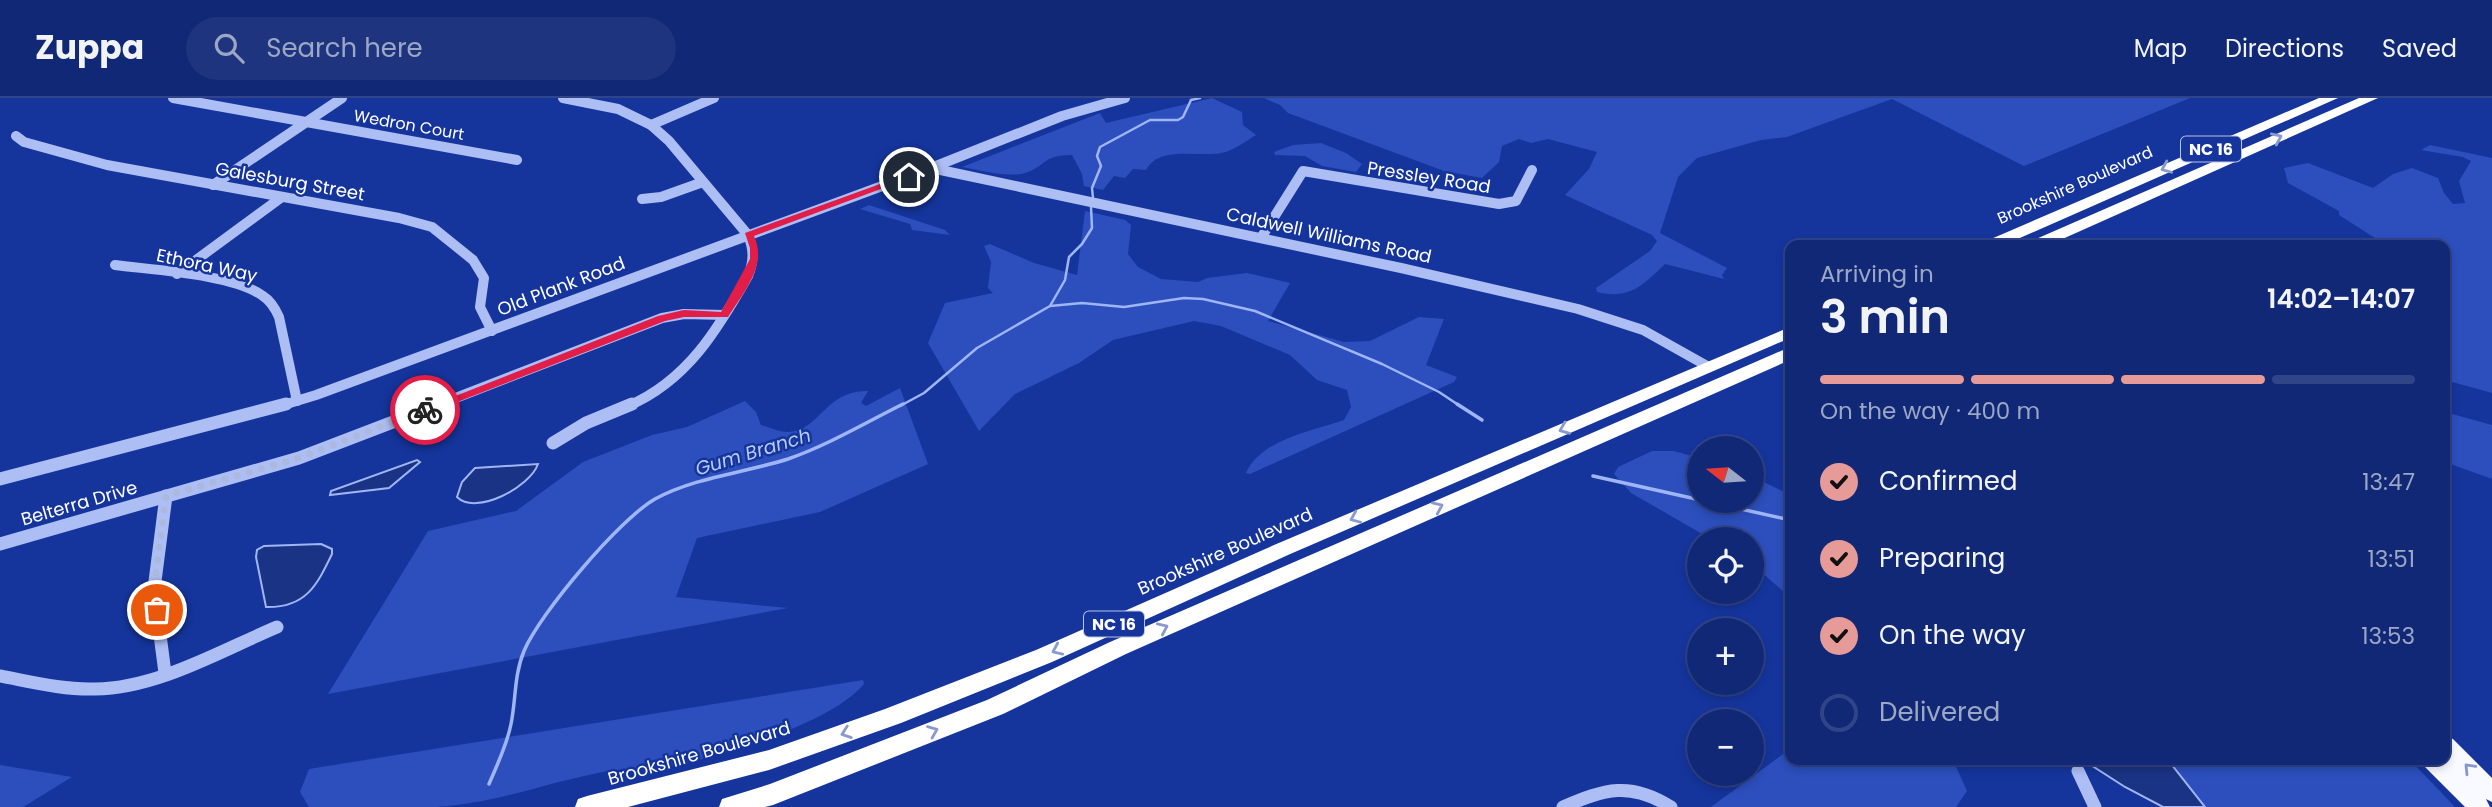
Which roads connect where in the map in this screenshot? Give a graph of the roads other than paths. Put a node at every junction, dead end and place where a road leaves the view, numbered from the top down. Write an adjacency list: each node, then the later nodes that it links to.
1 (173, 98): 8 (street, Wedron Court)
2 (342, 98): 8 (street)
3 (563, 98): 9 (street)
4 (714, 98): 9 (street)
5 (1125, 98): 12 (street, Old Plank Road)
6 (2331, 98): 16 (highway, Brookshire Boulevard / NC 16, one-way to 16)
7 (2371, 98): 25 (highway, NC 16, one-way to 7)
8 (305, 122): 11 (street, Wedron Court); 15 (street)
9 (651, 125): 14 (street)
10 (16, 136): 15 (street, Galesburg Street)
11 (517, 160)
12 (931, 168): 20 (street, Old Plank Road); 21 (street, Caldwell Williams Road)
13 (1532, 170): 21 (street, Pressley Road)
14 (703, 182): 18 (street); 20 (street)
15 (213, 185): 17 (street, Galesburg Street)
16 (2124, 186): 19 (highway, Brookshire Boulevard / NC 16); 24 (highway)
17 (282, 197): 27 (street); 29 (street, Galesburg Street)
18 (642, 199)
19 (2024, 230): 22 (highway, Brookshire Boulevard / NC 16); 23 (highway)
20 (748, 235): 28 (street); 29 (street, Old Plank Road)
21 (1261, 238): 33 (street, Caldwell Williams Road)
22 (2001, 240)
23 (2024, 240)
24 (2039, 240)
25 (2046, 240)
26 (116, 265): 27 (street, Ethora Way)
27 (177, 274): 35 (street, Ethora Way)
28 (724, 315): 36 (street); 39 (street, Belterra Drive)
29 (492, 331): 35 (street, Old Plank Road)
30 (1785, 334): 33 (highway, Brookshire Boulevard / NC 16)
31 (1785, 336): 34 (highway)
32 (1785, 355): 34 (highway, NC 16)
33 (1709, 367): 37 (highway); 48 (highway, Brookshire Boulevard / NC 16, one-way to 48)
34 (1735, 377): 37 (highway, NC 16)
35 (297, 401): 38 (street, Old Plank Road)
36 (553, 443)
37 (1585, 443): 49 (highway, NC 16, one-way to 37)
38 (0, 480)
39 (166, 496): 40 (street, Belterra Drive); 42 (street)
40 (0, 544)
41 (278, 627): 42 (street)
42 (165, 673): 43 (street)
43 (0, 676)
44 (2450, 750): 47 (main road, one-way to 44)
45 (2438, 765): 53 (main road)
46 (2078, 771): 52 (street)
47 (2492, 792)
48 (587, 807)
49 (731, 807)
50 (1563, 807): 51 (street)
51 (1671, 807)
52 (2095, 807)
53 (2479, 807)

